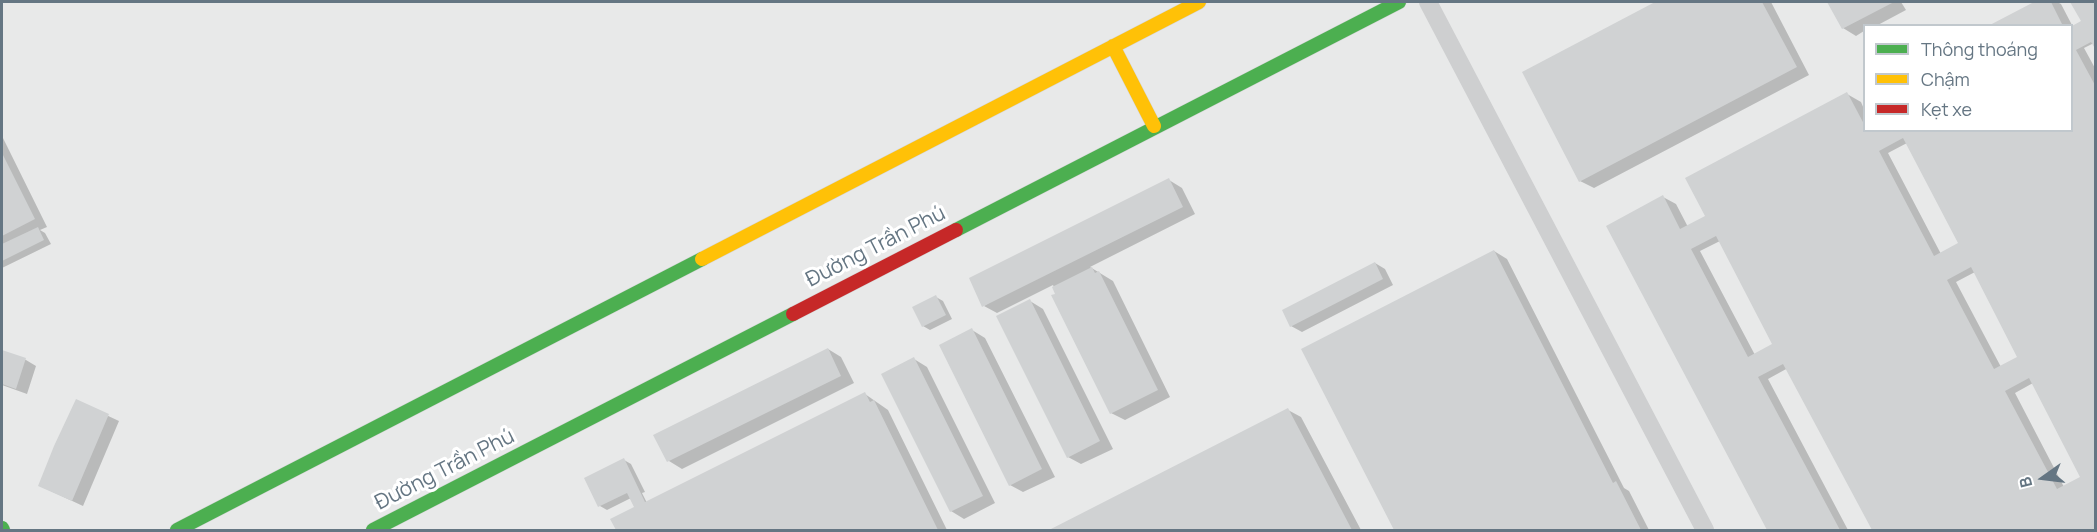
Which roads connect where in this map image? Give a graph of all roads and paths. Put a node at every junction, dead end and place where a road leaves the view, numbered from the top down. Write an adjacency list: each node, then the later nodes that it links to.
1 (1200, 2): 4 (main road)
2 (1399, 2): 5 (main road, Đường Trần Phú)
3 (1428, 2): 8 (street)
4 (1113, 46): 5 (main road); 6 (main road)
5 (1154, 126): 7 (main road, Đường Trần Phú)
6 (177, 531)
7 (373, 531)
8 (1705, 531)

